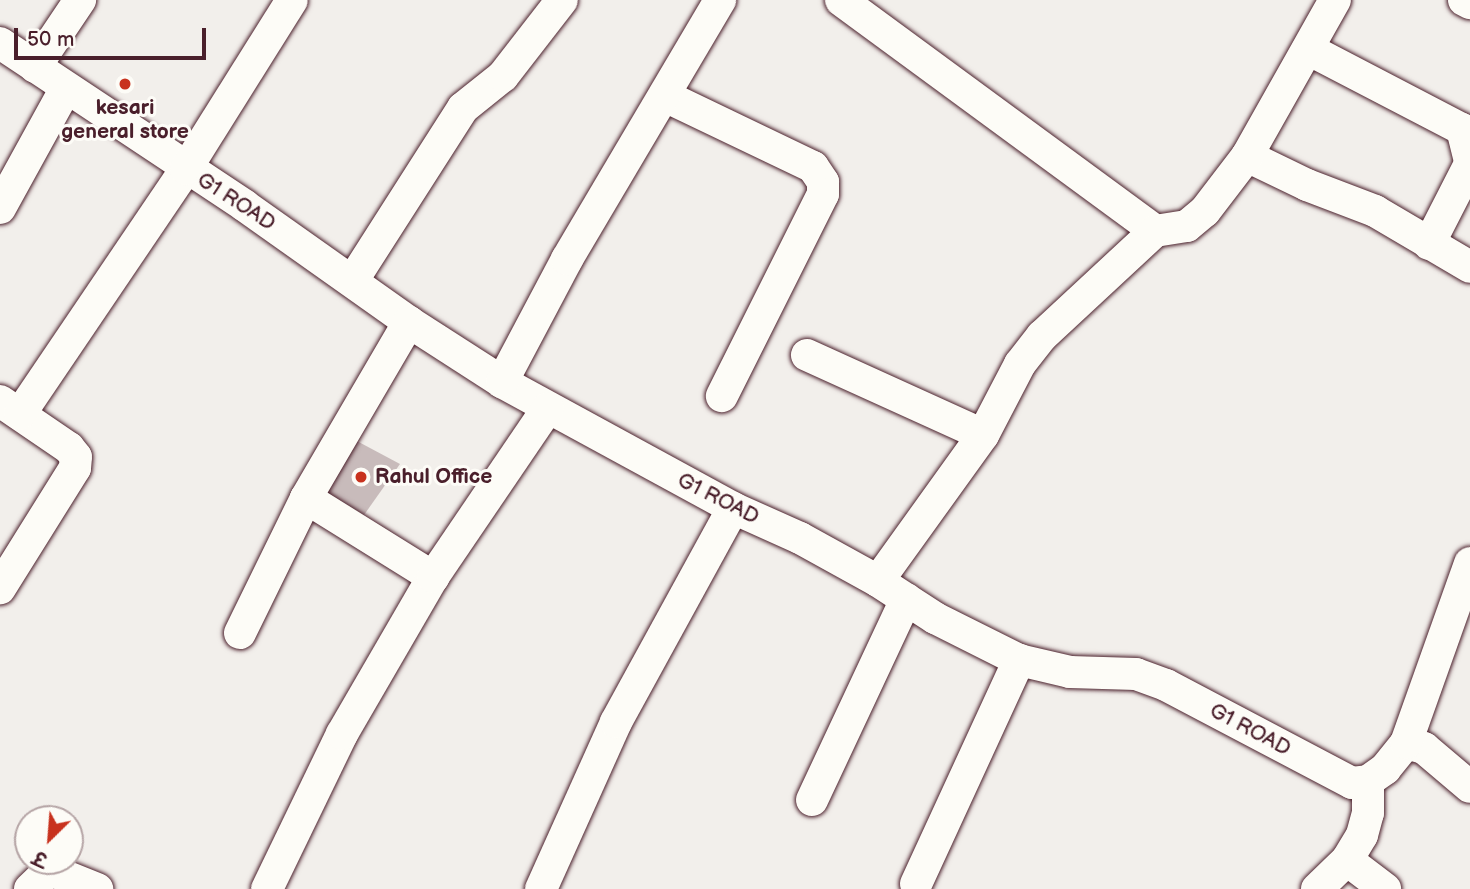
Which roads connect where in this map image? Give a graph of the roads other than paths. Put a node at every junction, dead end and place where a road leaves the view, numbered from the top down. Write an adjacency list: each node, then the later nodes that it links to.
1 (80, 0): 11 (street)
2 (292, 0): 16 (street)
3 (562, 0): 21 (street)
4 (720, 0): 13 (street)
5 (1335, 0): 10 (street)
6 (1464, 0): 8 (street)
7 (849, 3): 18 (street)
8 (1470, 3)
9 (0, 43): 11 (street, G1 ROAD)
10 (1308, 49): 14 (street); 15 (street)
11 (35, 67): 12 (street, G1 ROAD)
12 (65, 88): 16 (street, G1 ROAD); 17 (street)
13 (665, 96): 24 (street); 25 (street)
14 (1247, 156): 18 (street); 19 (street)
15 (1470, 163): 19 (street)
16 (186, 169): 21 (street, G1 ROAD); 26 (street)
17 (0, 208)
18 (1155, 231): 28 (street)
19 (1429, 244): 20 (street)
20 (1470, 267)
21 (353, 280): 22 (street, G1 ROAD)
22 (409, 322): 24 (street, G1 ROAD); 29 (street)
23 (807, 355): 28 (street)
24 (502, 382): 27 (street, G1 ROAD)
25 (722, 396)
26 (10, 407): 34 (street)
27 (548, 408): 30 (street, G1 ROAD); 32 (street)
28 (983, 435): 33 (street)
29 (306, 498): 32 (street); 36 (street)
30 (733, 508): 33 (street, G1 ROAD); 47 (street)
31 (1470, 563): 38 (street)
32 (433, 577): 46 (street)
33 (878, 581): 35 (street, G1 ROAD)
34 (0, 588)
35 (906, 599): 37 (street, G1 ROAD); 41 (street)
36 (240, 633)
37 (1019, 660): 39 (street, G1 ROAD); 43 (street)
38 (1406, 743): 39 (street); 40 (street)
39 (1368, 781): 42 (street)
40 (1470, 788)
41 (812, 800)
42 (1347, 860): 48 (street); 49 (street)
43 (916, 884)
44 (30, 889): 45 (street)
45 (97, 889)
46 (267, 889)
47 (541, 889)
48 (1317, 889)
49 (1385, 889)

